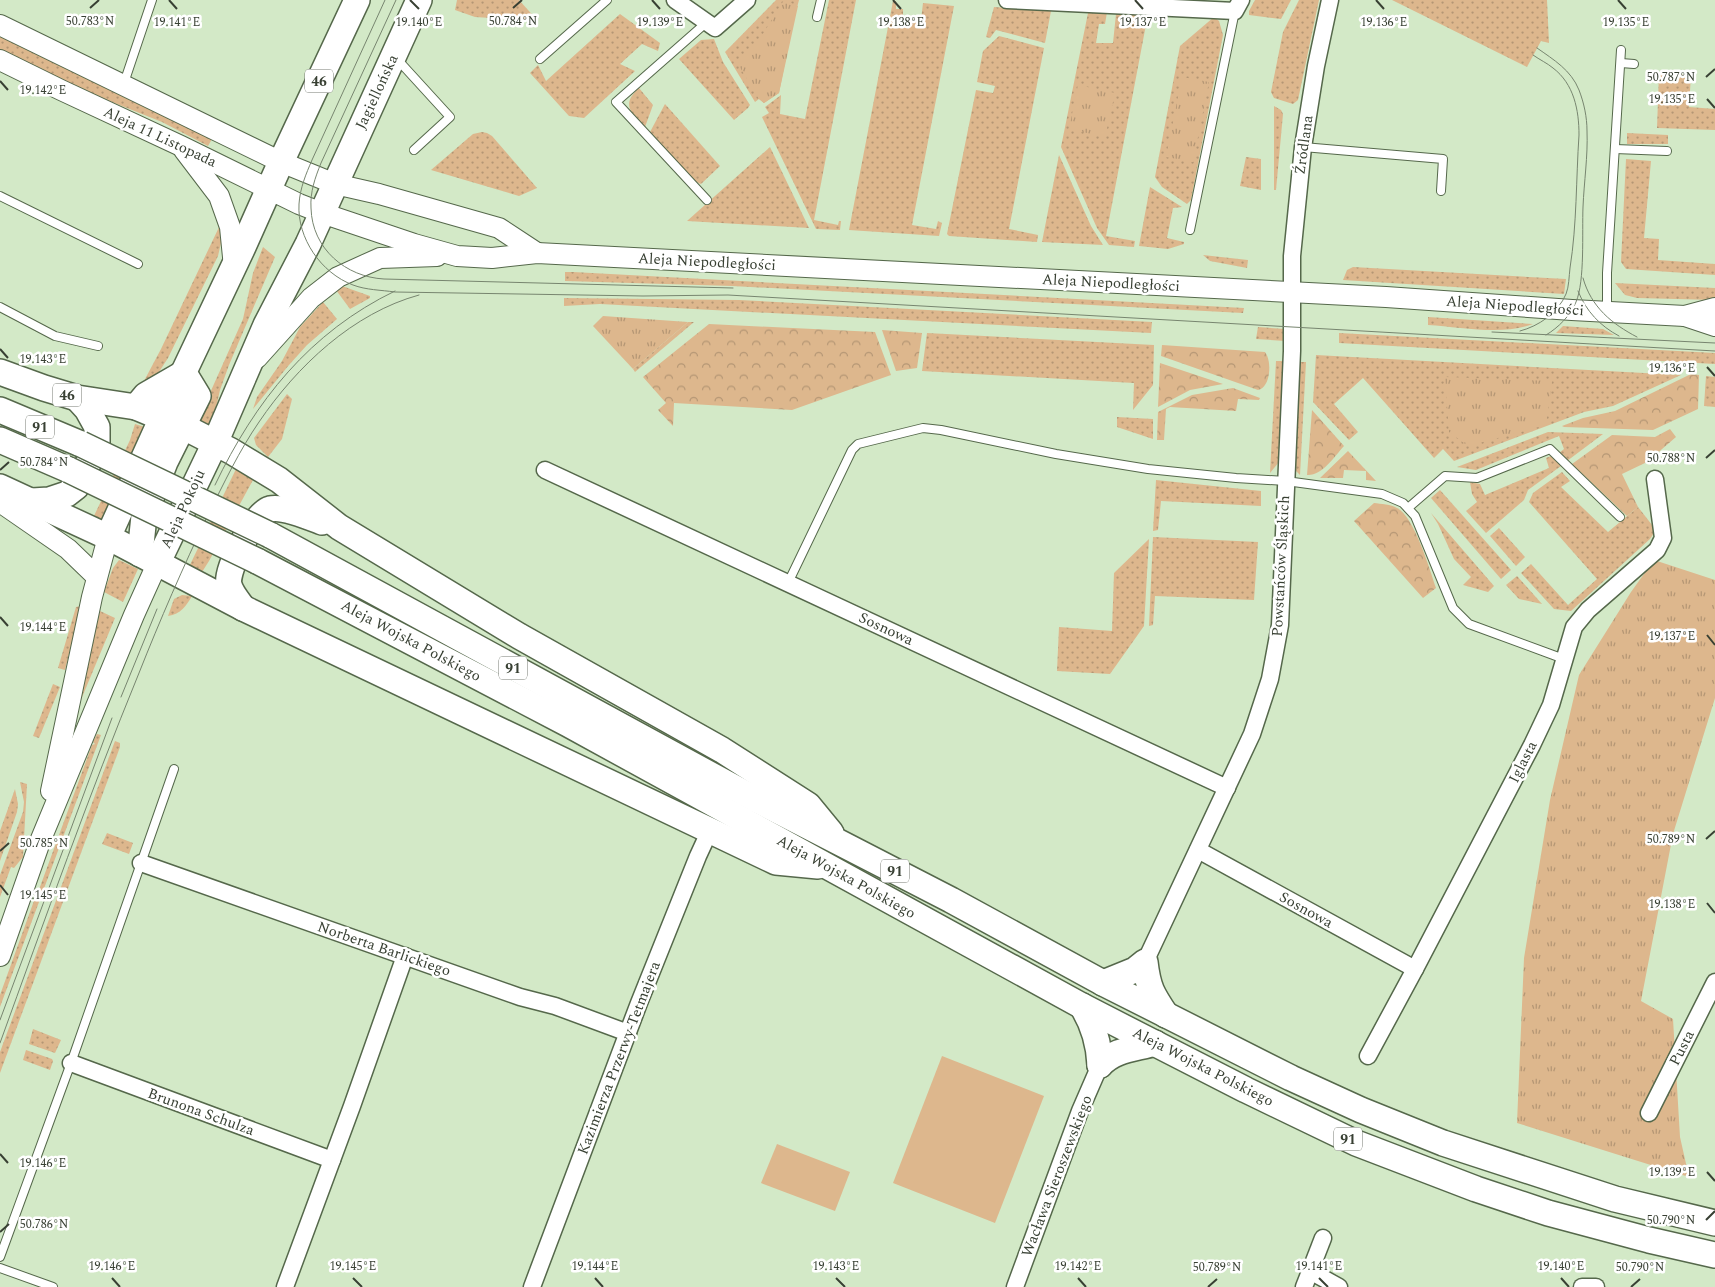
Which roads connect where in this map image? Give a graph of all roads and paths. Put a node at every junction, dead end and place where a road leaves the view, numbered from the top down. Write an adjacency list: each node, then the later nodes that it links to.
1 (152, 0): 20 (lane)
2 (357, 0): 26 (main road, 46)
3 (419, 0): 15 (main road, Jagiellońska)
4 (607, 0): 16 (lane)
5 (675, 0): 12 (street)
6 (747, 0): 12 (street)
7 (821, 0): 11 (lane)
8 (1007, 0): 10 (street)
9 (1330, 0): 22 (street, Źródlana)
10 (1238, 5): 33 (lane)
11 (817, 17)
12 (707, 22): 31 (lane)
13 (0, 26): 20 (street, Aleja 11 Listopada)
14 (1622, 50): 18 (lane)
15 (394, 55): 24 (lane); 27 (main road, Jagiellońska)
16 (540, 59)
17 (0, 60): 21 (street, Aleja 11 Listopada)
18 (1621, 64): 19 (lane); 23 (lane)
19 (1634, 64)
20 (123, 85): 26 (street, Aleja 11 Listopada)
21 (181, 146): 28 (street, Aleja 11 Listopada); 37 (street)
22 (1302, 147): 29 (lane); 38 (street, Źródlana)
23 (1615, 149): 25 (lane); 41 (lane)
24 (414, 150)
25 (1668, 152)
26 (281, 162): 27 (street); 28 (main road, 46)
27 (334, 184): 32 (main road, Aleja Pokoju); 34 (street)
28 (269, 190): 32 (street, Aleja 11 Listopada); 37 (main road, Aleja Pokoju / 46)
29 (1441, 190)
30 (0, 196): 36 (lane)
31 (707, 200)
32 (322, 213): 35 (street, Aleja Niepodległości); 45 (main road, Aleja Pokoju)
33 (1190, 230)
34 (536, 253): 35 (street, Aleja Niepodległości); 38 (street, Aleja Niepodległości)
35 (457, 256): 45 (street)
36 (138, 264)
37 (234, 267): 47 (main road, Aleja Pokoju / 46)
38 (1292, 292): 41 (street, Aleja Niepodległości); 56 (street, Powstańców Śląskich)
39 (0, 307): 44 (lane)
40 (1715, 308): 42 (street, Aleja Niepodległości)
41 (1607, 312): 42 (street, Aleja Niepodległości)
42 (1686, 316): 43 (street, Aleja Niepodległości)
43 (1715, 326)
44 (98, 346)
45 (248, 368): 53 (main road, Aleja Pokoju)
46 (0, 372): 48 (main road, 46)
47 (184, 374): 49 (main road); 51 (main road, Aleja Pokoju)
48 (77, 398): 49 (main road, 46); 59 (main road)
49 (136, 407): 51 (main road)
50 (0, 410): 73 (main road, Aleja Wojska Polskiego / 91, bridge)
51 (173, 423): 53 (main road); 63 (main road, Aleja Pokoju); 64 (main road)
52 (0, 440): 76 (main road, Aleja Wojska Polskiego / 91, bridge)
53 (215, 443): 62 (main road); 64 (main road, Aleja Pokoju)
54 (545, 470): 66 (street, Sosnowa)
55 (1655, 479): 68 (street, Iglasta)
56 (1286, 480): 60 (lane); 66 (lane); 70 (street, Powstańców Śląskich)
57 (0, 487): 59 (main road)
58 (0, 502): 65 (street)
59 (32, 502): 63 (main road)
60 (1408, 508): 61 (lane); 68 (lane)
61 (1620, 517)
62 (339, 527): 67 (main road); 73 (main road)
63 (108, 538): 64 (main road); 65 (street, Aleja Pokoju)
64 (149, 559): 67 (main road); 72 (street, Aleja Pokoju)
65 (97, 577): 72 (street, Aleja Pokoju)
66 (788, 583): 70 (street, Sosnowa)
67 (243, 608): 71 (main road)
68 (1564, 659): 80 (street, Iglasta)
69 (174, 769): 75 (lane)
70 (1226, 788): 74 (street, Powstańców Śląskich)
71 (710, 830): 76 (main road); 85 (street, Kazimierza Przerwy-Tetmajera)
72 (41, 839): 77 (street, Aleja Pokoju)
73 (839, 843): 82 (main road, Aleja Wojska Polskiego / 91)
74 (1198, 850): 79 (street, Powstańców Śląskich); 80 (street, Sosnowa)
75 (141, 863): 78 (street, Norberta Barlickiego); 88 (lane)
76 (826, 866): 83 (main road, Aleja Wojska Polskiego / 91)
77 (0, 956)
78 (404, 956): 85 (street, Norberta Barlickiego); 91 (street)
79 (1145, 962): 82 (main road); 84 (main road)
80 (1415, 969): 87 (street, Iglasta)
81 (1715, 982): 90 (street, Pusta)
82 (1104, 983): 84 (main road, Aleja Wojska Polskiego / 91)
83 (1082, 1006): 86 (main road, Aleja Wojska Polskiego / 91); 89 (main road)
84 (1166, 1016): 92 (main road, Aleja Wojska Polskiego / 91)
85 (628, 1033): 100 (street, Kazimierza Przerwy-Tetmajera)
86 (1156, 1043): 89 (main road); 94 (main road, Aleja Wojska Polskiego / 91)
87 (1368, 1056)
88 (71, 1064): 91 (street, Brunona Schulza); 95 (lane)
89 (1100, 1065): 101 (street, Wacława Sieroszewskiego)
90 (1649, 1114)
91 (332, 1160): 99 (street)
92 (1715, 1223)
93 (1323, 1238): 97 (street)
94 (1715, 1255)
95 (0, 1257)
96 (0, 1268): 98 (lane)
97 (1310, 1271): 102 (street); 103 (street)
98 (53, 1287)
99 (284, 1287)
100 (532, 1287)
101 (1015, 1287)
102 (1304, 1287)
103 (1339, 1287)
104 (1582, 1287): 105 (street)
105 (1596, 1287)

